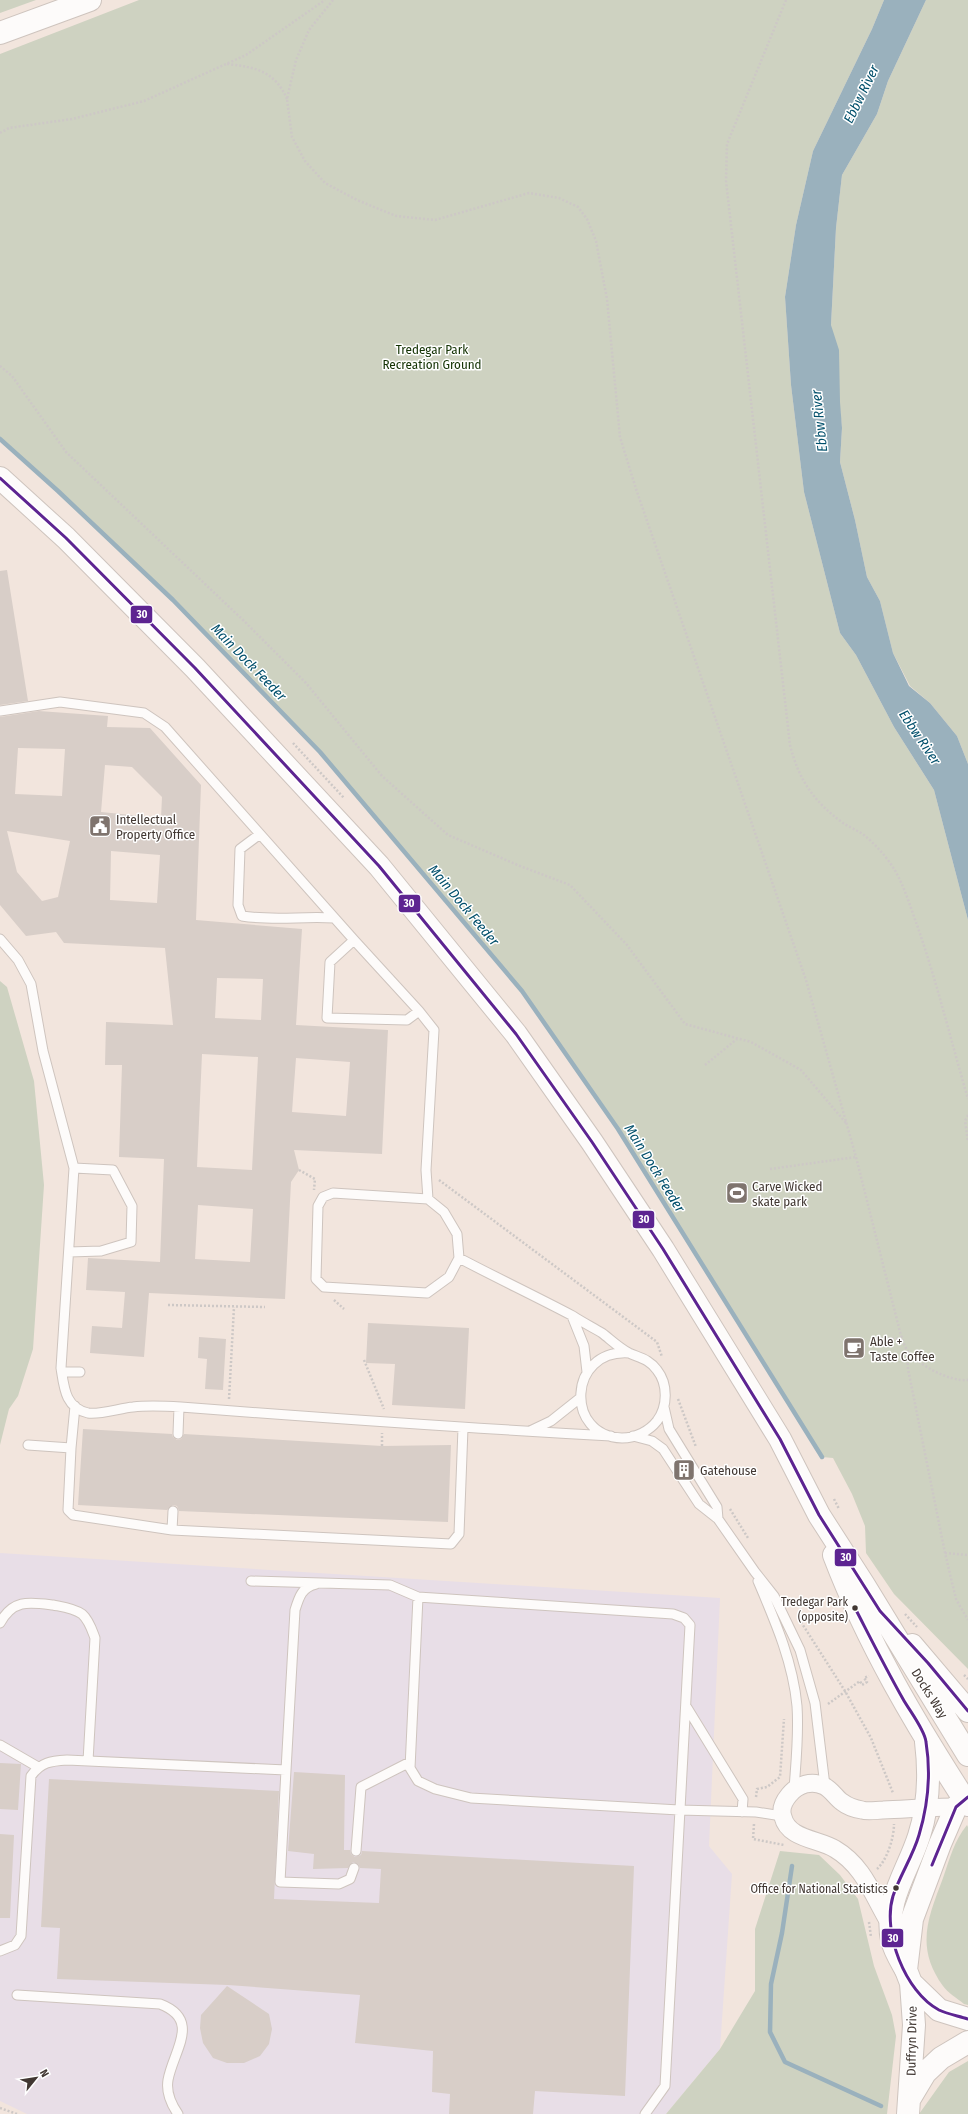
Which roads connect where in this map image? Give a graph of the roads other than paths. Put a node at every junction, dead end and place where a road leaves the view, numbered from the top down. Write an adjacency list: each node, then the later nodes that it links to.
1 (90, 0): 2 (main road)
2 (0, 33)
3 (0, 478): 31 (main road)
4 (0, 711): 5 (lane)
5 (260, 834): 6 (lane); 6 (lane)
6 (334, 918): 8 (lane)
7 (0, 939): 10 (lane)
8 (354, 940): 9 (lane); 9 (lane)
9 (419, 1011): 11 (lane)
10 (74, 1168): 12 (lane); 12 (lane)
11 (428, 1199): 13 (lane); 13 (lane)
12 (69, 1252): 16 (lane)
13 (459, 1258): 14 (lane)
14 (572, 1316): 15 (lane); 18 (lane)
15 (629, 1353): 18 (lane); 21 (lane)
16 (62, 1372): 17 (lane); 20 (lane)
17 (80, 1372)
18 (587, 1372): 19 (lane)
19 (580, 1398): 24 (lane); 26 (lane)
20 (75, 1406): 22 (lane); 29 (lane)
21 (664, 1406): 27 (lane); 32 (lane)
22 (179, 1407): 23 (lane); 25 (lane)
23 (463, 1428): 24 (lane); 33 (lane)
24 (529, 1431): 26 (lane)
25 (178, 1434)
26 (611, 1436): 27 (lane)
27 (633, 1436): 32 (lane)
28 (28, 1445): 29 (lane)
29 (71, 1448): 33 (lane)
30 (173, 1510): 33 (lane)
31 (819, 1515): 38 (main road); 42 (main road)
32 (718, 1519): 34 (lane)
33 (172, 1530)
34 (754, 1572): 49 (lane); 50 (lane)
35 (251, 1581): 36 (lane)
36 (321, 1582): 37 (lane); 48 (lane)
37 (418, 1597): 40 (lane); 46 (lane)
38 (880, 1611): 41 (main road); 44 (main road, Docks Way)
39 (0, 1623): 45 (lane)
40 (686, 1706): 53 (lane); 54 (lane)
41 (968, 1711)
42 (926, 1739): 51 (main road); 52 (main road)
43 (0, 1745): 47 (lane)
44 (968, 1755)
45 (88, 1761): 47 (lane); 48 (lane)
46 (410, 1762): 53 (lane); 56 (lane)
47 (38, 1767): 59 (lane)
48 (286, 1770): 57 (lane)
49 (825, 1786): 50 (street); 52 (street)
50 (794, 1789): 55 (street)
51 (964, 1802): 52 (street); 60 (main road)
52 (926, 1808): 58 (main road)
53 (679, 1810): 54 (lane); 66 (lane)
54 (742, 1812): 55 (lane)
55 (782, 1816): 58 (street)
56 (356, 1851)
57 (354, 1868)
58 (890, 1924): 60 (main road)
59 (0, 1951)
60 (908, 1977): 62 (main road); 64 (main road, Duffryn Drive)
61 (17, 1995): 65 (lane)
62 (968, 2019)
63 (968, 2042): 64 (main road, Duffryn Drive)
64 (909, 2106)
65 (178, 2114)
66 (645, 2114)

